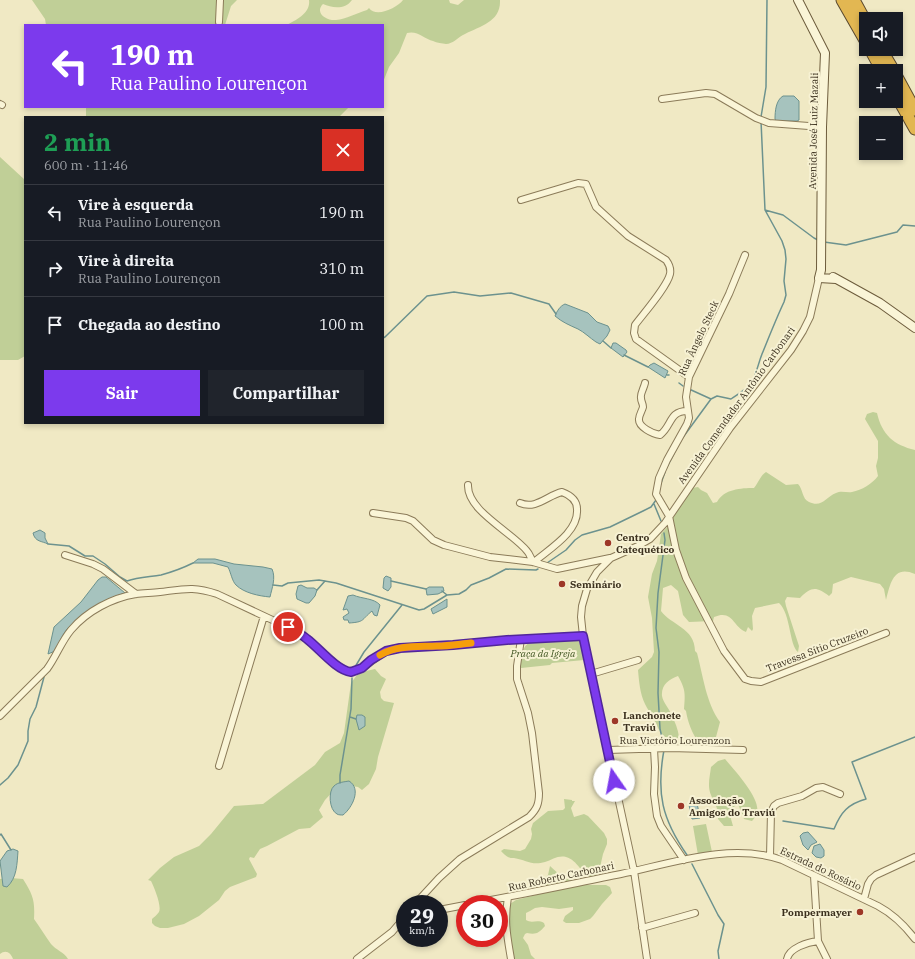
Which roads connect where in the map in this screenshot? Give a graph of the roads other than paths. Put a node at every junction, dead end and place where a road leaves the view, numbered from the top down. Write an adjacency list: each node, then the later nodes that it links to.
1 (220, 0): 8 (street)
2 (798, 0): 14 (main road, Avenida José Luiz Mazali)
3 (842, 0): 9 (highway)
4 (854, 0): 6 (highway)
5 (860, 0): 7 (highway)
6 (861, 12)
7 (865, 12)
8 (218, 22)
9 (859, 30)
10 (903, 88): 13 (highway)
11 (662, 99): 14 (street)
12 (903, 108): 15 (highway)
13 (915, 110)
14 (822, 127): 18 (main road, Avenida José Luiz Mazali)
15 (915, 129)
16 (520, 200): 22 (street)
17 (745, 255): 22 (street, Rua Ângelo Steck)
18 (821, 270): 19 (main road, Avenida Comendador Antônio Carbonari); 20 (main road)
19 (819, 278): 20 (main road); 28 (street, Avenida Comendador Antônio Carbonari)
20 (836, 279): 21 (main road)
21 (915, 328)
22 (689, 377): 24 (street, Rua Ângelo Steck)
23 (645, 383): 24 (street)
24 (688, 411): 28 (street, Rua Ângelo Steck)
25 (468, 485): 31 (street)
26 (520, 503): 31 (street)
27 (373, 513): 31 (street)
28 (669, 516): 30 (street, Avenida Comendador Antônio Carbonari); 34 (street, Travessa Sítio Cruzeiro)
29 (65, 555): 32 (street)
30 (611, 558): 31 (street); 35 (street, Avenida Comendador Antônio Carbonari)
31 (533, 562)
32 (136, 594): 33 (street); 39 (street)
33 (264, 616): 36 (street); 43 (street)
34 (886, 633)
35 (583, 636): 36 (street); 38 (street, Avenida Comendador Antônio Carbonari)
36 (521, 639): 50 (street)
37 (638, 660): 38 (street)
38 (591, 674): 41 (street, Avenida Comendador Antônio Carbonari)
39 (0, 716)
40 (654, 749): 41 (street, Rua Victório Lourenzon); 42 (street, Rua Victório Lourenzon); 47 (street)
41 (608, 750): 48 (street, Avenida Comendador Antônio Carbonari)
42 (743, 750)
43 (219, 766)
44 (840, 794): 45 (street)
45 (770, 856): 47 (street, Estrada do Rosário); 49 (street, Estrada do Rosário)
46 (915, 857): 52 (street)
47 (684, 860): 48 (street, Estrada do Rosário)
48 (634, 871): 51 (street, Rua Roberto Carbonari); 55 (street, Avenida Comendador Antônio Carbonari)
49 (814, 876): 52 (street, Estrada do Rosário); 58 (street)
50 (423, 895)
51 (508, 897)
52 (864, 899): 56 (street, Estrada do Rosário)
53 (694, 913): 55 (street)
54 (396, 927): 59 (street)
55 (642, 928): 61 (street, Avenida Comendador Antônio Carbonari)
56 (915, 939)
57 (508, 940): 60 (street)
58 (818, 941): 62 (street); 63 (street)
59 (357, 959)
60 (512, 959)
61 (647, 959)
62 (787, 959)
63 (826, 959)

